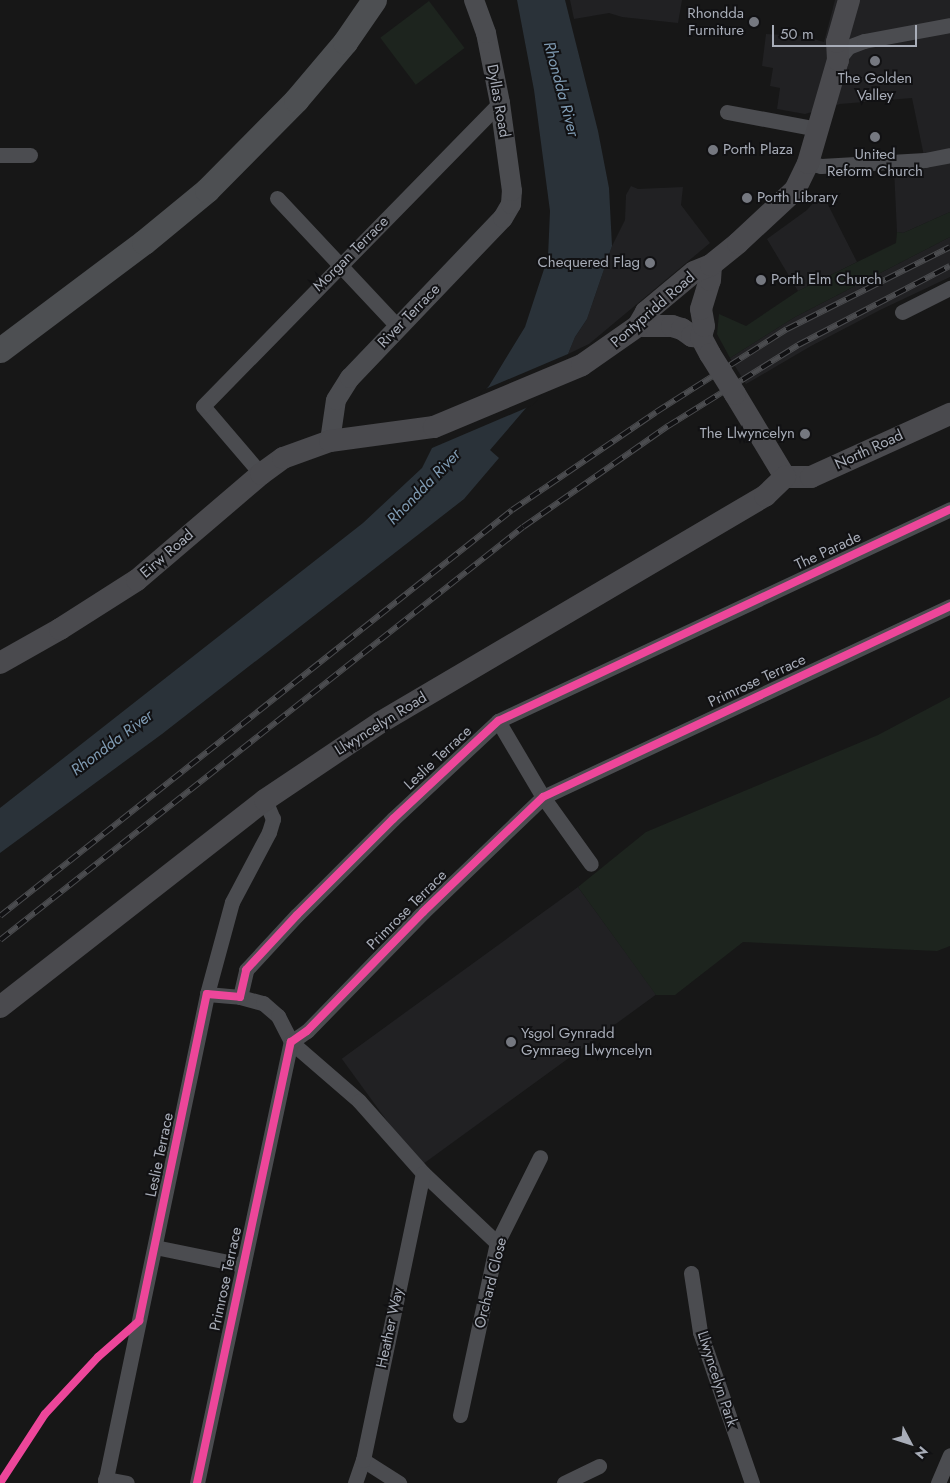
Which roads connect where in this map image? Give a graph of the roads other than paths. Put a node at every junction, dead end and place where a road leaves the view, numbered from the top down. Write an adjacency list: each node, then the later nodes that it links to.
1 (374, 0): 22 (main road)
2 (474, 0): 6 (street, Dyllas Road)
3 (849, 0): 5 (main road, Pontypridd Road)
4 (950, 25): 5 (street)
5 (838, 60): 8 (main road, Pontypridd Road)
6 (500, 104): 14 (street, Dyllas Road); 16 (street, Morgan Terrace)
7 (727, 112): 8 (street)
8 (818, 129): 12 (main road, Pontypridd Road)
9 (0, 155): 10 (street)
10 (30, 155)
11 (950, 155): 12 (street)
12 (808, 162): 15 (main road, Pontypridd Road)
13 (277, 198): 16 (street)
14 (511, 204): 20 (street, River Terrace)
15 (710, 265): 19 (main road, Pontypridd Road); 21 (main road)
16 (339, 266): 20 (street); 25 (street, Morgan Terrace)
17 (950, 288): 18 (street)
18 (902, 312)
19 (638, 326): 21 (main road); 24 (main road, Pontypridd Road)
20 (398, 327): 24 (street, River Terrace)
21 (706, 346): 26 (main road, bridge)
22 (0, 350)
23 (950, 414): 26 (main road, North Road)
24 (330, 441): 25 (main road, Eirw Road)
25 (260, 474): 30 (main road, Eirw Road)
26 (785, 477): 33 (main road, Llwyncelyn Road)
27 (950, 509): 29 (street, The Parade)
28 (950, 606): 32 (street, Primrose Terrace)
29 (719, 618): 31 (street, Leslie Terrace)
30 (0, 663)
31 (498, 721): 32 (street); 36 (street, Leslie Terrace)
32 (543, 797): 34 (street); 38 (street, Primrose Terrace)
33 (265, 800): 35 (street, Leslie Terrace); 37 (main road, Llwyncelyn Road)
34 (591, 864)
35 (207, 994): 36 (street); 42 (street, Leslie Terrace)
36 (240, 997): 38 (street)
37 (0, 1006)
38 (291, 1042): 40 (street); 43 (street, Primrose Terrace)
39 (540, 1157): 41 (street, Orchard Close)
40 (423, 1173): 41 (street); 47 (street, Heather Way)
41 (498, 1243): 45 (street, Orchard Close)
42 (155, 1247): 43 (street); 49 (street, Leslie Terrace)
43 (243, 1266): 51 (street, Primrose Terrace)
44 (691, 1274): 55 (street, Llwyncelyn Park)
45 (460, 1415)
46 (950, 1455): 56 (street)
47 (363, 1460): 52 (street, Heather Way); 53 (street)
48 (598, 1466): 54 (street)
49 (105, 1481): 50 (street)
50 (127, 1483)
51 (197, 1483)
52 (355, 1483)
53 (399, 1483)
54 (564, 1483)
55 (752, 1483)
56 (938, 1483)

